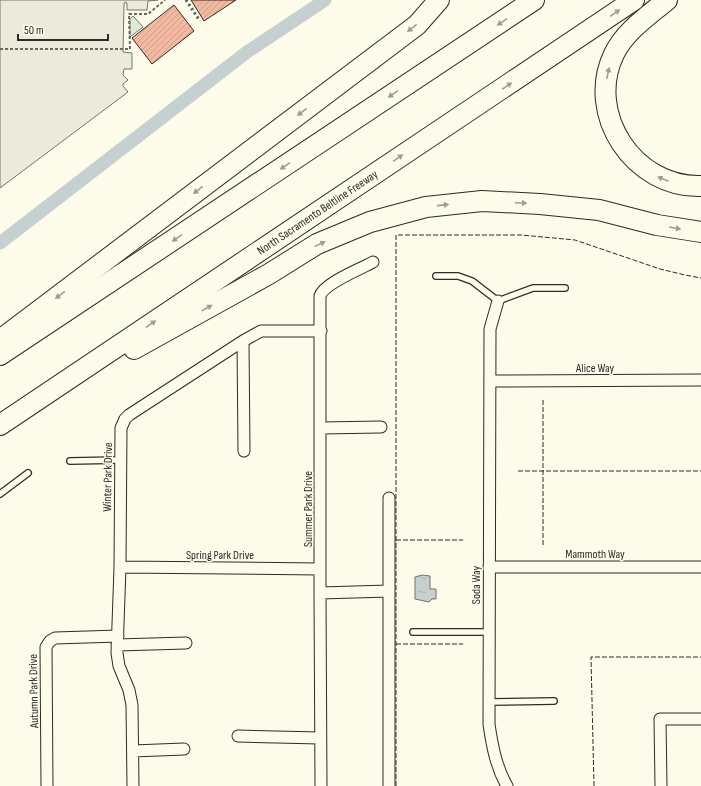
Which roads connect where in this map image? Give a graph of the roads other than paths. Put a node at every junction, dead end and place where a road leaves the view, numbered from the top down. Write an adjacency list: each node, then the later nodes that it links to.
1 (440, 0): 12 (highway, one-way to 12)
2 (534, 0): 14 (highway, one-way to 14)
3 (634, 0): 17 (highway, North Sacramento Beltline Freeway, one-way to 3)
4 (667, 0): 5 (highway, one-way to 4)
5 (701, 186)
6 (701, 232): 17 (highway, one-way to 6)
7 (373, 262): 11 (street, Summer Park Drive)
8 (436, 276): 10 (lane)
9 (565, 288): 10 (lane)
10 (498, 301): 16 (street, Soda Way)
11 (321, 331): 13 (street, Winter Park Drive); 19 (street, Summer Park Drive)
12 (0, 341)
13 (243, 341): 20 (street); 21 (street, Winter Park Drive)
14 (0, 355)
15 (701, 380): 16 (street, Alice Way)
16 (490, 381): 27 (street, Soda Way)
17 (7, 420)
18 (382, 427): 19 (street)
19 (321, 428): 29 (street, Summer Park Drive)
20 (244, 451)
21 (121, 460): 22 (lane); 28 (street, Winter Park Drive)
22 (70, 461)
23 (28, 473): 24 (lane)
24 (0, 494)
25 (389, 498): 30 (street)
26 (701, 566): 27 (street, Mammoth Way)
27 (489, 567): 33 (street, Soda Way)
28 (120, 568): 29 (street, Spring Park Drive); 34 (street, Winter Park Drive)
29 (320, 569): 31 (street, Summer Park Drive)
30 (389, 591): 31 (street); 46 (street)
31 (320, 593): 40 (street, Summer Park Drive)
32 (413, 632): 33 (lane)
33 (489, 632): 37 (street, Soda Way)
34 (117, 640): 35 (street, Autumn Park Drive); 42 (street, Winter Park Drive); 43 (street, Autumn Park Drive)
35 (186, 644)
36 (554, 701): 37 (lane)
37 (489, 702): 47 (street, Soda Way)
38 (701, 719): 48 (street)
39 (238, 736): 40 (street)
40 (320, 738): 45 (street, Summer Park Drive)
41 (184, 749): 42 (street)
42 (133, 750): 44 (street, Winter Park Drive)
43 (48, 786)
44 (133, 786)
45 (321, 786)
46 (389, 786)
47 (507, 786)
48 (661, 786)

